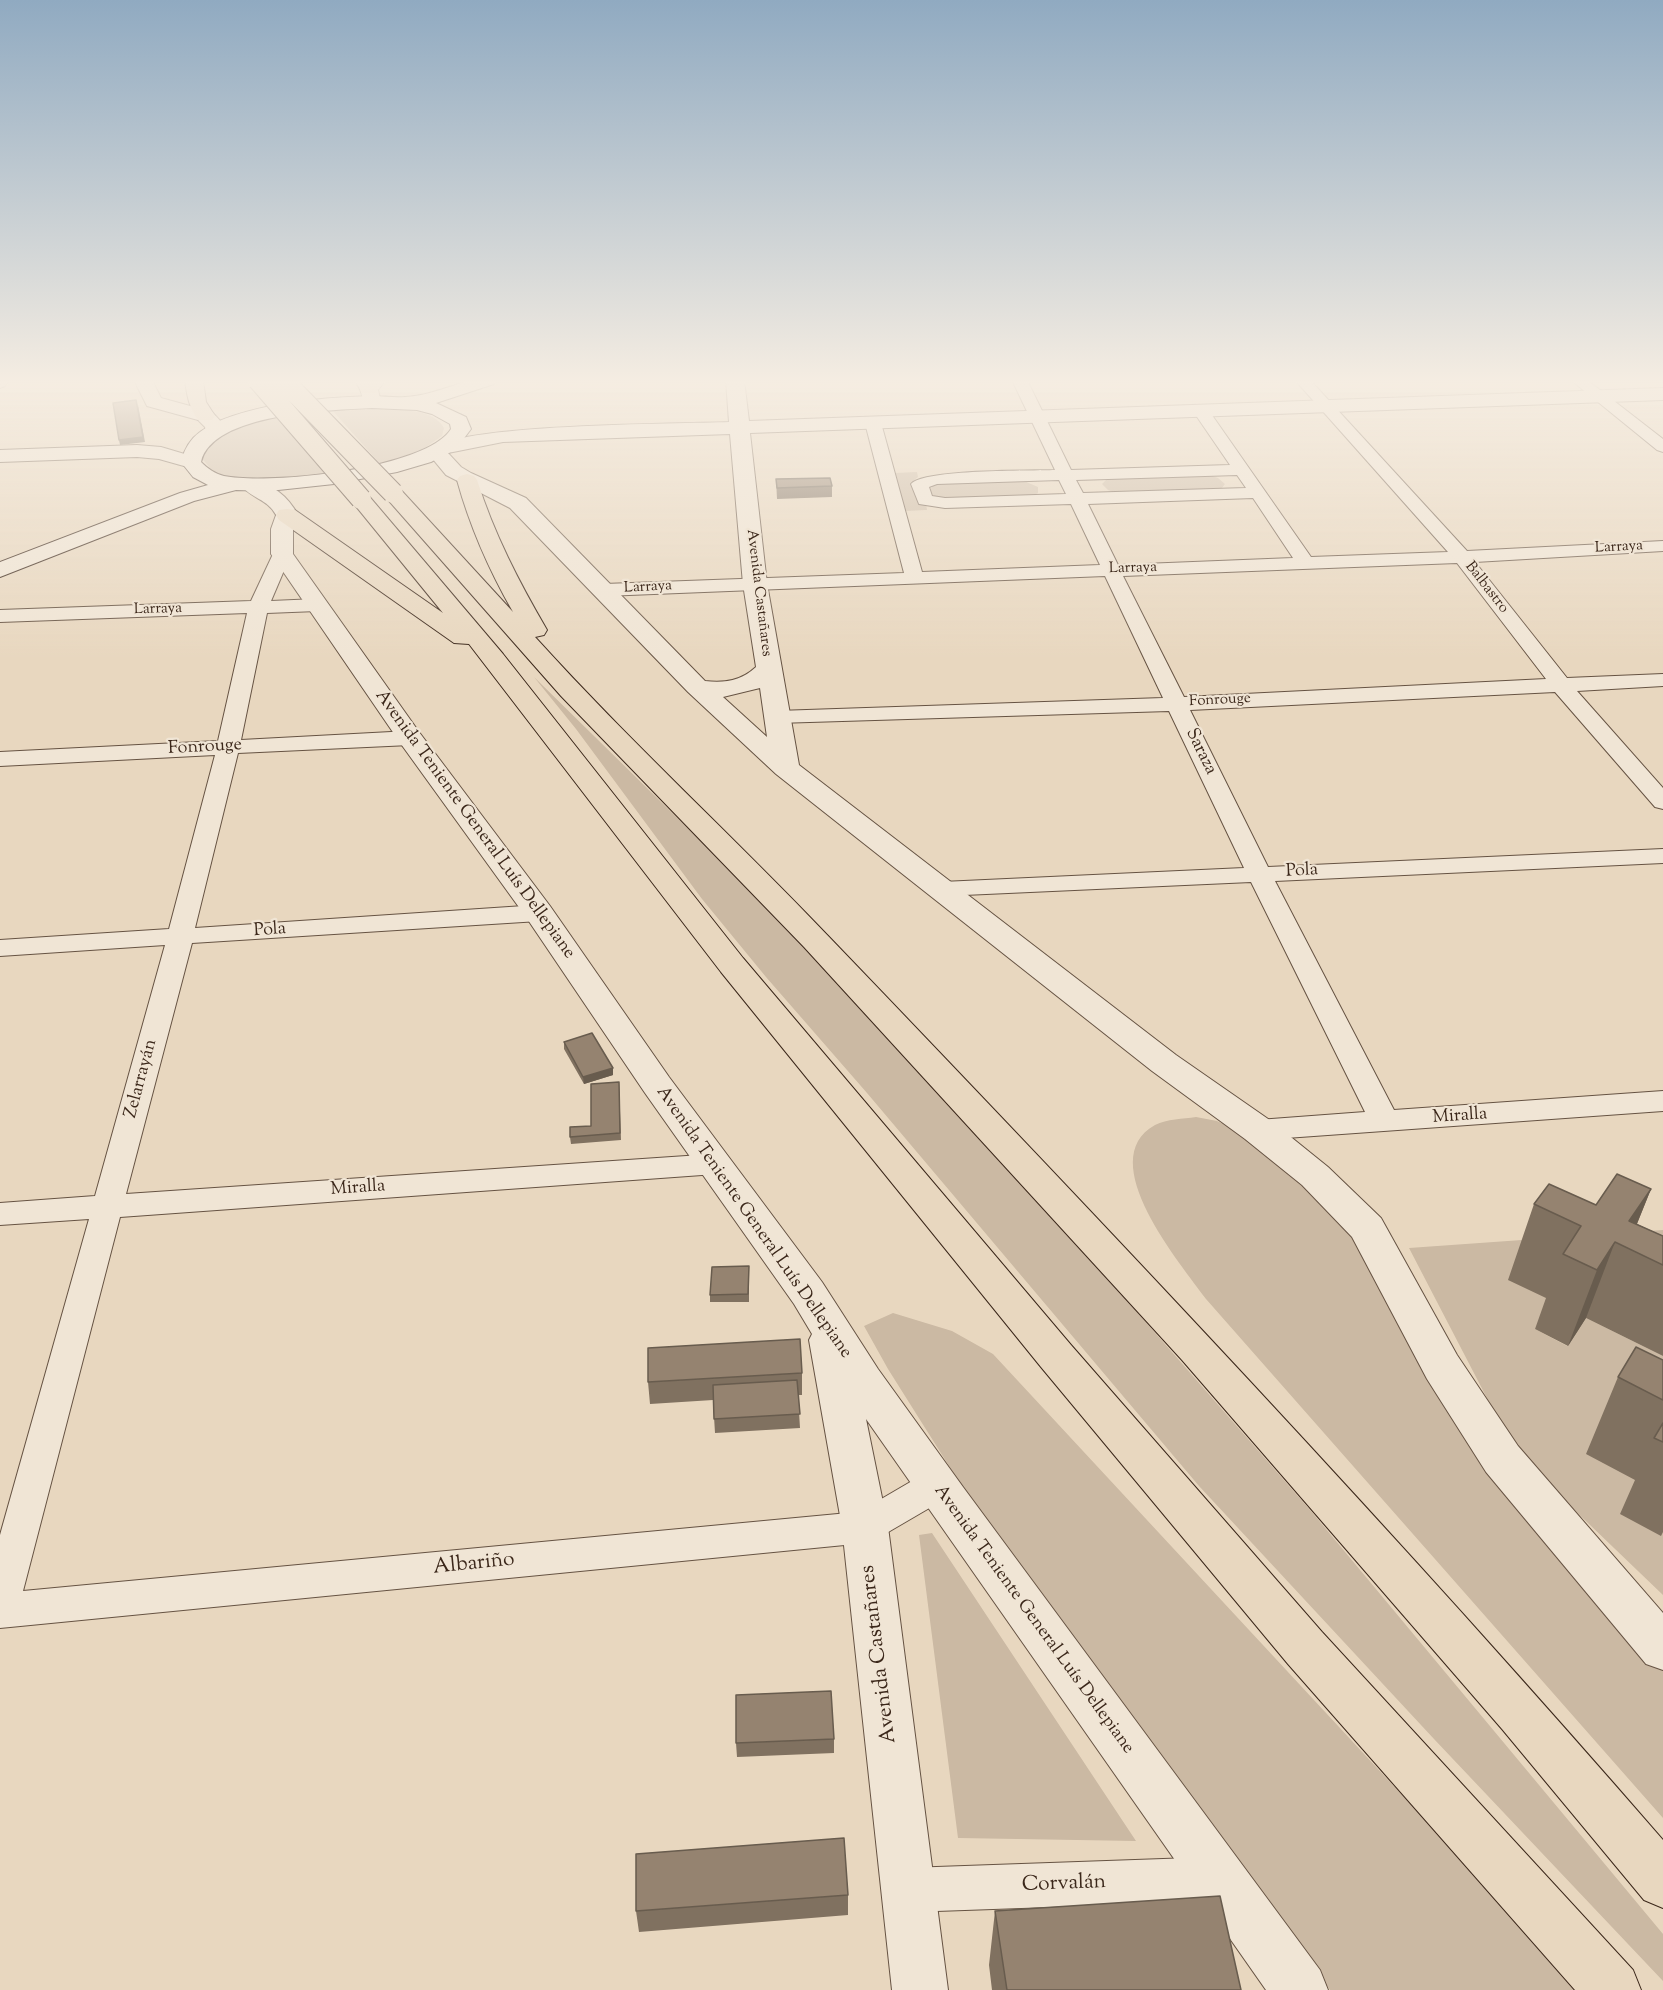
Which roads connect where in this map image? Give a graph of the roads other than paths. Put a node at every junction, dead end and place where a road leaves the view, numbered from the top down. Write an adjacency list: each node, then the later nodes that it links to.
1 (188, 473): 21 (street)
2 (202, 473): 14 (street)
3 (338, 473): 31 (highway, bridge)
4 (360, 473): 14 (street)
5 (373, 473): 36 (highway, bridge)
6 (455, 473): 13 (street)
7 (744, 473): 26 (street, Avenida Castañares)
8 (886, 473): 25 (street)
9 (1141, 473): 12 (street)
10 (1244, 473): 15 (street)
11 (1386, 473): 20 (street, Balbastro)
12 (1065, 475): 16 (street, Saraza); 16 (street)
13 (467, 480): 27 (street); 36 (highway)
14 (242, 484): 17 (street); 24 (street)
15 (1257, 493): 16 (street); 22 (street)
16 (1077, 499): 23 (street, Saraza)
17 (286, 515): 19 (street); 31 (highway)
18 (1663, 546): 20 (street, Larraya)
19 (282, 554): 28 (street, Zelarrayán); 29 (street, Avenida Teniente General Luís Dellepiane)
20 (1462, 557): 22 (street, Larraya); 34 (street, Balbastro)
21 (0, 558)
22 (1305, 562): 23 (street, Larraya)
23 (1111, 569): 25 (street, Larraya); 37 (street, Saraza)
24 (0, 570)
25 (914, 577): 26 (street, Larraya)
26 (755, 584): 27 (street, Larraya); 32 (street, Avenida Castañares)
27 (604, 590): 35 (street)
28 (259, 605): 29 (street, Larraya); 30 (street, Larraya); 40 (street, Zelarrayán)
29 (317, 605): 39 (street, Avenida Teniente General Luís Dellepiane)
30 (0, 616)
31 (494, 659): 67 (highway)
32 (768, 670): 35 (street); 38 (street, Avenida Castañares)
33 (1663, 680): 34 (street, Fonrouge)
34 (1561, 685): 37 (street, Fonrouge); 43 (street, Balbastro)
35 (697, 687): 42 (street)
36 (570, 690): 63 (highway)
37 (1177, 704): 38 (street, Fonrouge); 45 (street, Saraza)
38 (777, 717): 42 (street, Avenida Castañares)
39 (410, 738): 40 (street, Fonrouge); 47 (street, Avenida Teniente General Luís Dellepiane)
40 (228, 747): 41 (street, Fonrouge); 48 (street, Zelarrayán)
41 (0, 759)
42 (786, 768): 46 (street)
43 (1663, 802)
44 (1663, 856): 45 (street, Pola)
45 (1259, 874): 46 (street, Pola); 51 (street, Saraza)
46 (942, 889): 52 (street)
47 (539, 913): 48 (street, Pola); 53 (street, Avenida Teniente General Luís Dellepiane)
48 (180, 938): 49 (street, Pola); 54 (street, Zelarrayán)
49 (0, 948)
50 (1663, 1101): 51 (street, Miralla)
51 (1385, 1122): 52 (street, Miralla)
52 (1258, 1130): 61 (street)
53 (716, 1164): 54 (street, Miralla); 56 (street, Avenida Teniente General Luís Dellepiane)
54 (108, 1206): 55 (street, Miralla); 59 (street, Zelarrayán)
55 (0, 1214)
56 (826, 1321): 57 (street, Avenida Teniente General Luís Dellepiane); 58 (street, Avenida Castañares)
57 (936, 1485): 58 (street, Albariño); 62 (street, Avenida Teniente General Luís Dellepiane)
58 (865, 1527): 60 (street, Albariño); 64 (street, Avenida Castañares)
59 (0, 1605)
60 (0, 1611)
61 (1663, 1648)
62 (1220, 1879): 64 (street, Corvalán); 66 (street, Avenida Teniente General Luís Dellepiane)
63 (1663, 1881)
64 (908, 1890): 65 (street, Avenida Castañares)
65 (920, 1990)
66 (1300, 1990)
67 (1614, 1990)

